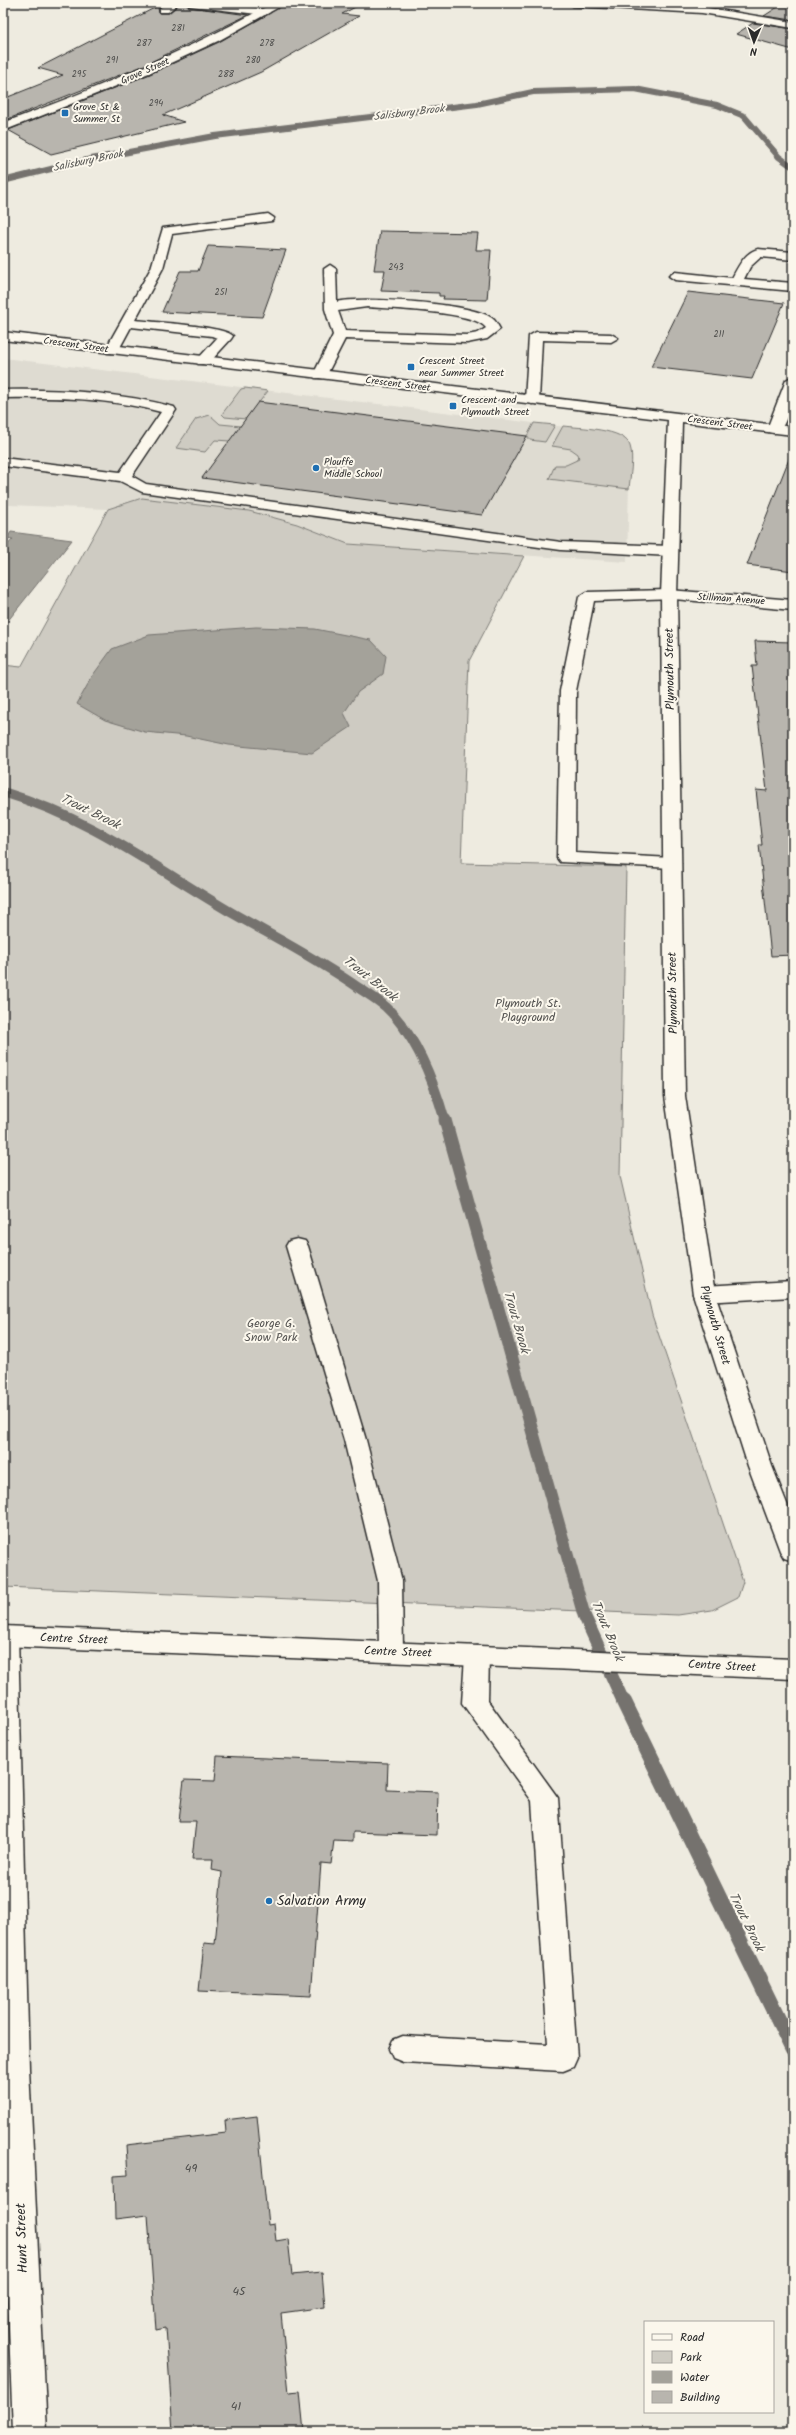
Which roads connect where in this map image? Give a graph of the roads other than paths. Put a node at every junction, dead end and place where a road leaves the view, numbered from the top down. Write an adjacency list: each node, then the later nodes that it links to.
1 (174, 3): 5 (lane)
2 (190, 3): 6 (lane)
3 (282, 3): 6 (street, Grove Street)
4 (573, 3): 7 (street)
5 (164, 10)
6 (265, 12): 8 (street, Grove Street)
7 (793, 25)
8 (3, 127)
9 (268, 218): 16 (lane)
10 (793, 256): 13 (lane)
11 (330, 269): 15 (lane)
12 (675, 276): 13 (lane)
13 (736, 282): 14 (lane)
14 (793, 287)
15 (331, 309): 17 (lane); 17 (lane)
16 (127, 323): 20 (lane); 21 (lane)
17 (340, 335): 22 (lane)
18 (3, 336): 20 (street, Crescent Street)
19 (611, 338): 25 (lane)
20 (112, 350): 21 (street, Crescent Street)
21 (203, 361): 22 (street, Crescent Street)
22 (320, 375): 25 (street, Crescent Street)
23 (793, 380): 27 (lane)
24 (3, 394): 30 (lane)
25 (532, 400): 26 (street, Crescent Street)
26 (675, 417): 27 (street, Crescent Street); 31 (street, Plymouth Street)
27 (774, 429): 28 (street, Crescent Street)
28 (793, 432)
29 (3, 462): 30 (lane)
30 (124, 477): 31 (lane)
31 (670, 551): 32 (street, Plymouth Street)
32 (669, 595): 33 (street, Stillman Avenue); 34 (street, Plymouth Street); 34 (lane)
33 (793, 605)
34 (672, 863): 37 (street, Plymouth Street)
35 (297, 1246): 40 (lane)
36 (793, 1289): 37 (street)
37 (704, 1294): 38 (street, Plymouth Street)
38 (793, 1551)
39 (4, 1636): 40 (street, Centre Street); 44 (street, Hunt Street)
40 (391, 1652): 41 (street, Centre Street)
41 (478, 1656): 42 (street, Centre Street); 43 (lane)
42 (793, 1669)
43 (403, 2049)
44 (9, 2069): 45 (street, Hunt Street)
45 (30, 2432)

